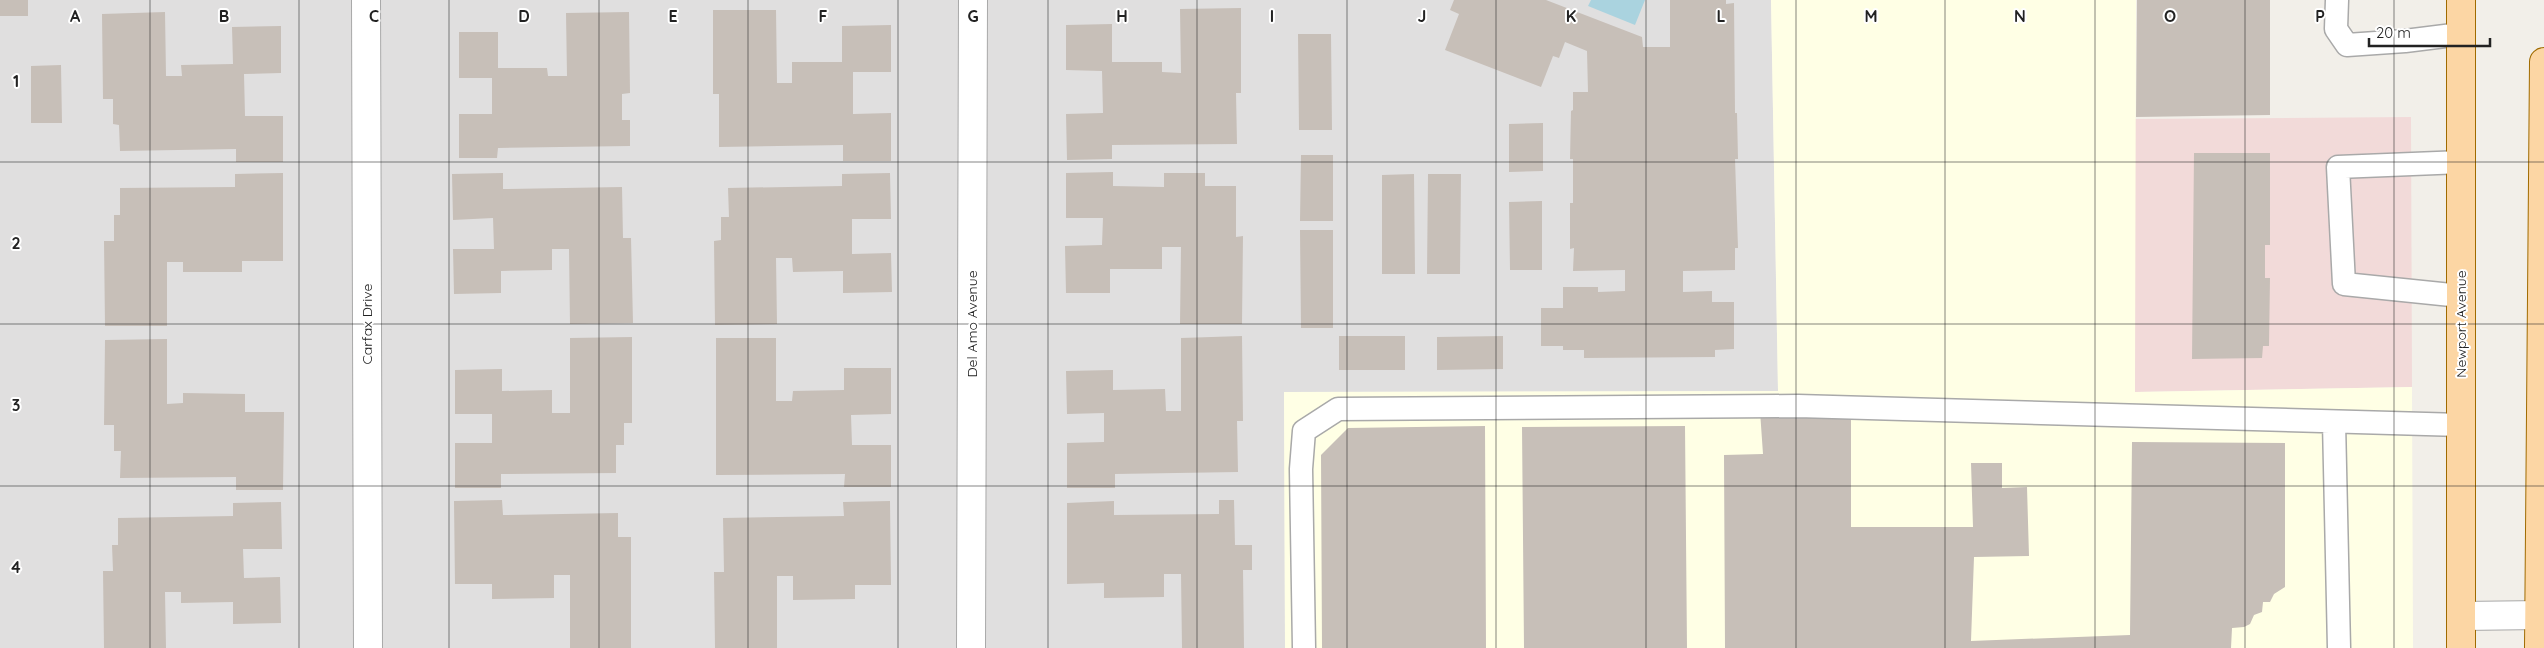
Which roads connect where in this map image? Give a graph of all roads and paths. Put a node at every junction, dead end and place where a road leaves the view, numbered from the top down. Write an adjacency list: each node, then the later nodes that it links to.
1 (366, 0): 13 (street, Carfax Drive)
2 (973, 0): 14 (street, Del Amo Avenue)
3 (2337, 0): 5 (lane)
4 (2461, 0): 5 (main road, Newport Avenue)
5 (2461, 34): 7 (main road, Newport Avenue)
6 (2544, 62): 11 (main road)
7 (2462, 162): 8 (main road, Newport Avenue); 8 (lane)
8 (2461, 296): 10 (main road, Newport Avenue)
9 (2334, 422): 10 (lane); 15 (lane); 16 (lane)
10 (2461, 425): 12 (main road, Newport Avenue)
11 (2541, 615): 12 (street); 18 (main road)
12 (2461, 616): 17 (main road, Newport Avenue)
13 (368, 648)
14 (971, 648)
15 (1304, 648)
16 (2339, 648)
17 (2461, 648)
18 (2539, 648)

